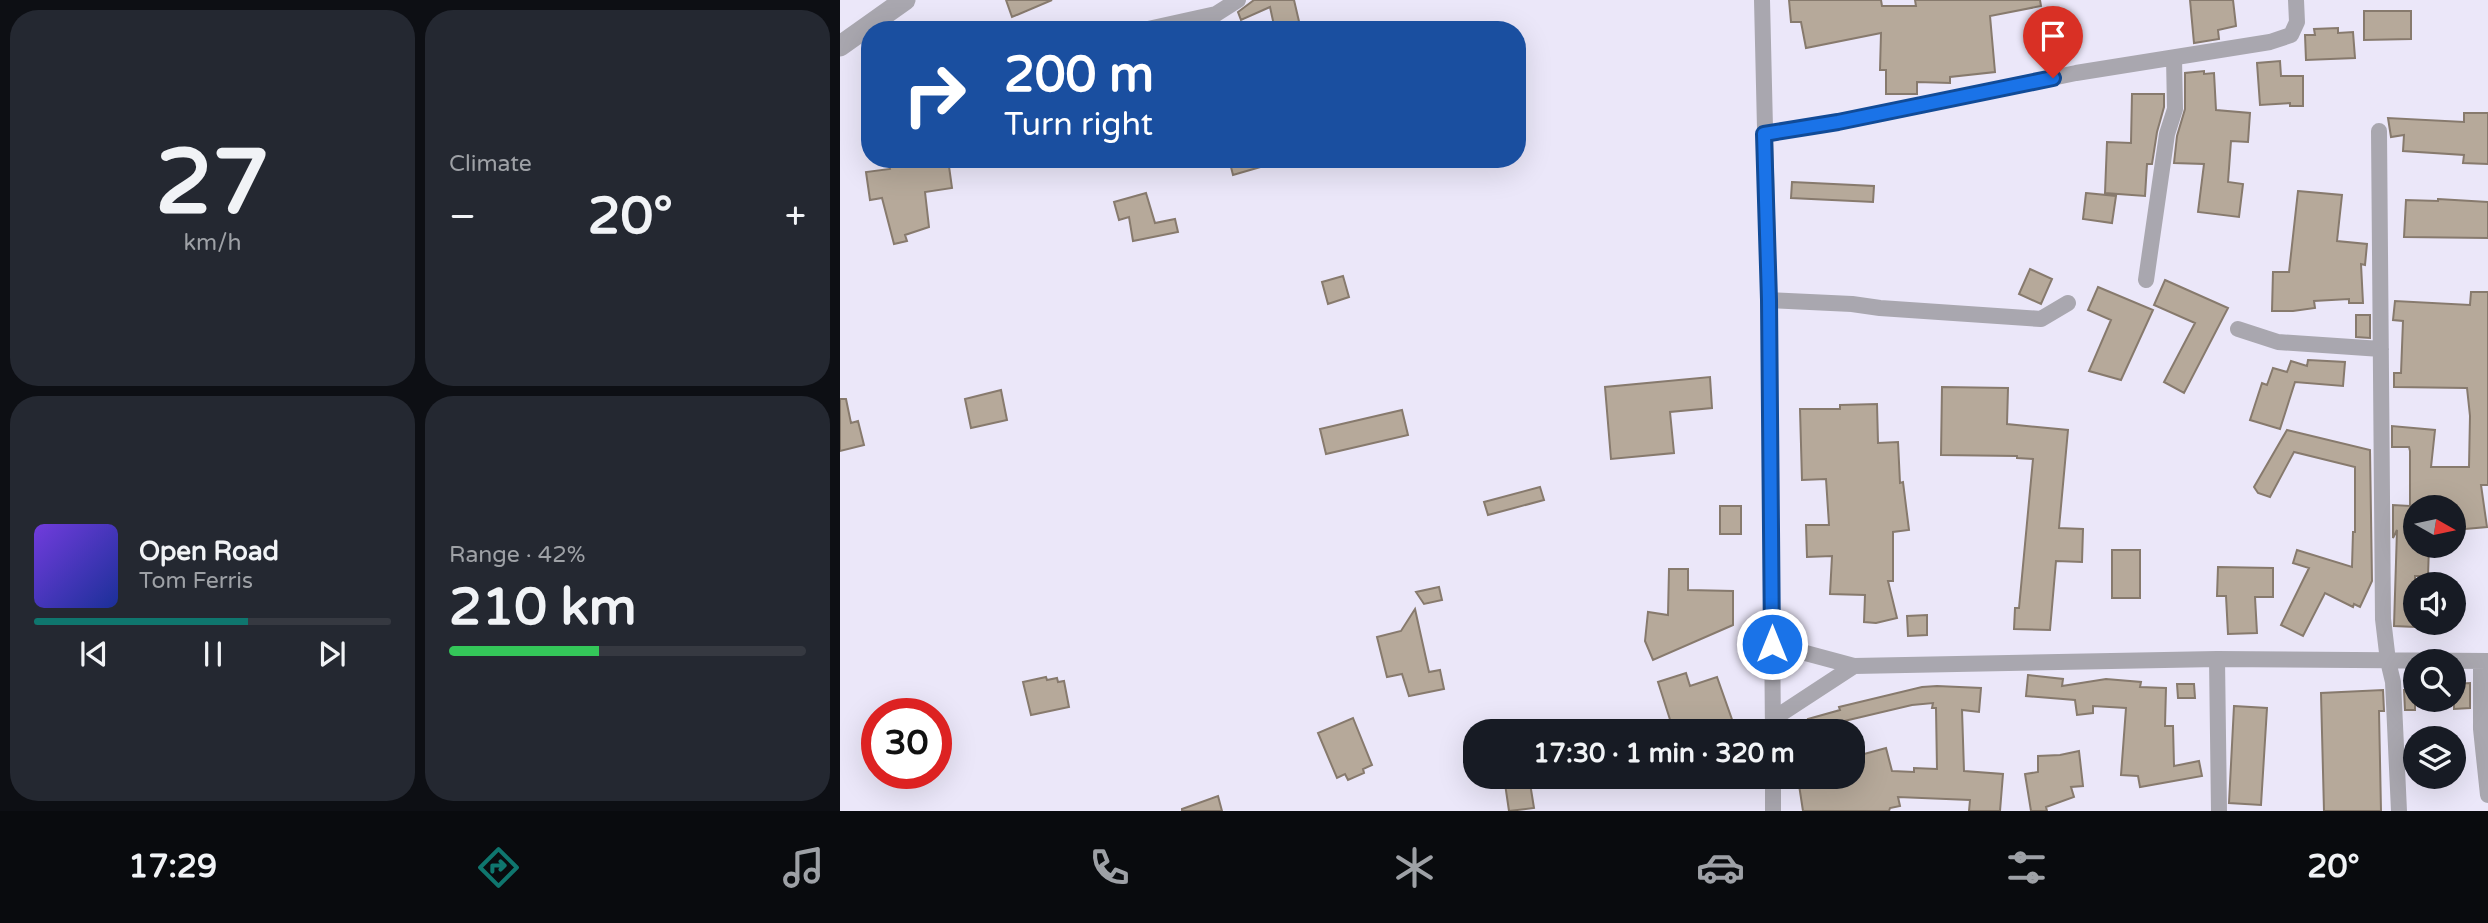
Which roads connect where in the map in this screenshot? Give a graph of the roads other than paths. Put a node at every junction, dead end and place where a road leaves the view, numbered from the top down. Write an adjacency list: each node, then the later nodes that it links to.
1 (905, 0): 5 (street)
2 (1238, 0): 6 (street)
3 (1762, 0): 11 (street)
4 (2296, 0): 9 (street)
5 (875, 21)
6 (1184, 21)
7 (861, 31): 8 (street)
8 (840, 46)
9 (2174, 58): 11 (street); 12 (street)
10 (2379, 131): 16 (street)
11 (1764, 134): 13 (street)
12 (2146, 280)
13 (1769, 300): 14 (street); 17 (street)
14 (2068, 303)
15 (2238, 329): 16 (street)
16 (2381, 349): 19 (street)
17 (1772, 644): 21 (street); 22 (street)
18 (2217, 659): 19 (street); 21 (street); 27 (street)
19 (2388, 661): 20 (street); 28 (street)
20 (2484, 661): 25 (street)
21 (1854, 666): 23 (street)
22 (1773, 719)
23 (1781, 719)
24 (1773, 789): 26 (street)
25 (2488, 795)
26 (1773, 811)
27 (2219, 811)
28 (2399, 811)

